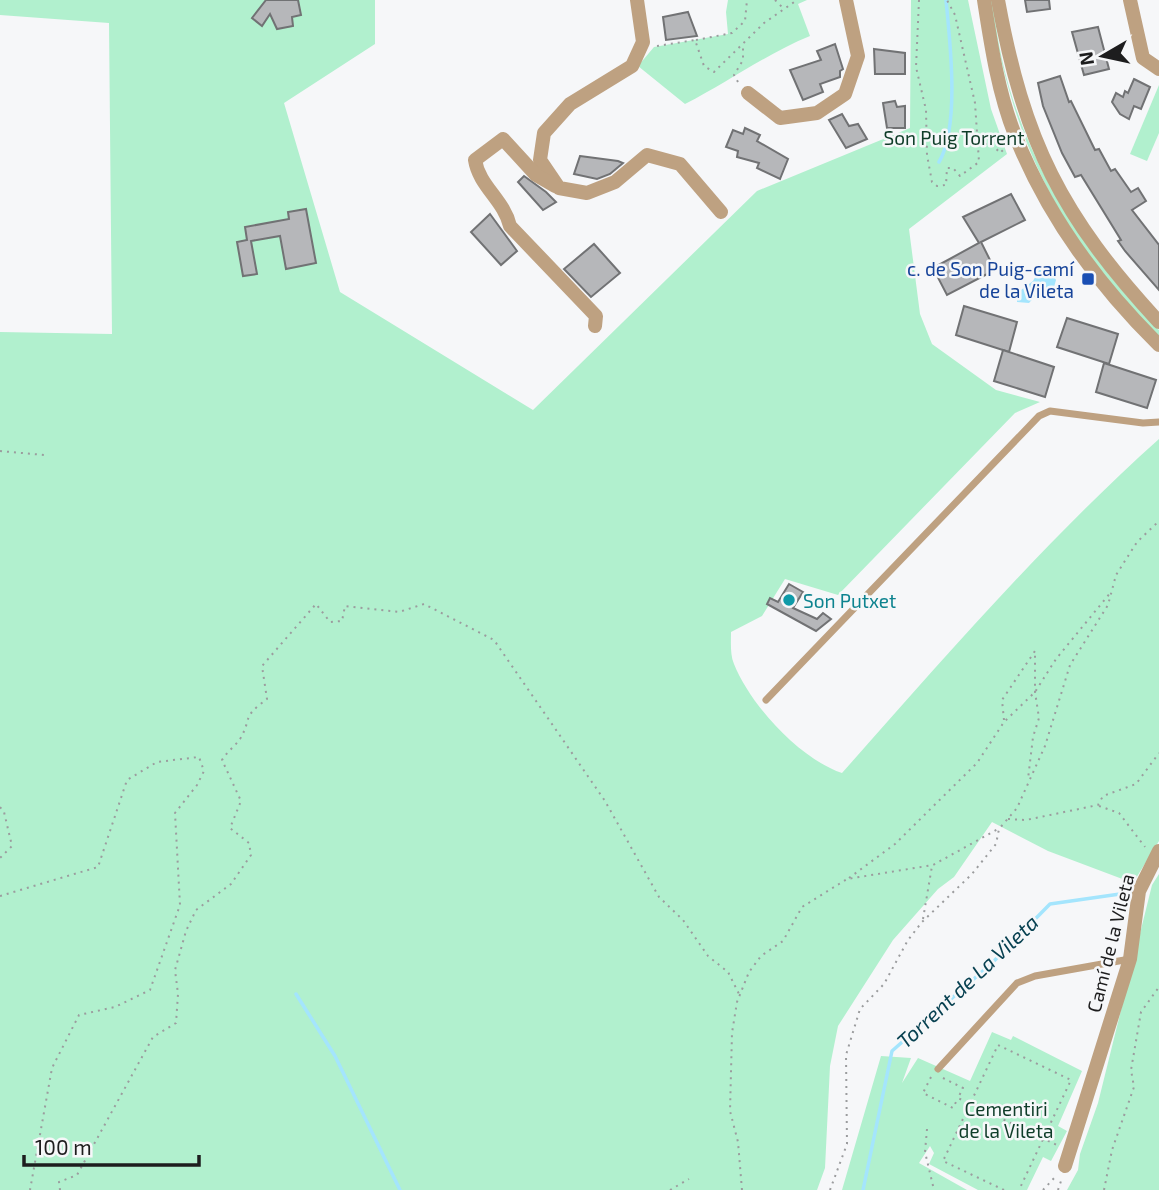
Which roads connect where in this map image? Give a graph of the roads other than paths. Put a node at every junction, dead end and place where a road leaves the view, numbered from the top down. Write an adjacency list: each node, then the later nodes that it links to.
1 (636, 0): 8 (street)
2 (846, 0): 7 (street)
3 (984, 0): 12 (street)
4 (998, 0): 10 (street)
5 (1130, 0): 6 (street)
6 (1159, 69)
7 (748, 93)
8 (559, 188): 9 (street); 11 (street)
9 (722, 212)
10 (1159, 322)
11 (595, 326)
12 (1159, 345)
13 (1159, 422): 14 (lane)
14 (766, 700)
15 (1157, 855): 16 (street, Camí de la Vileta)
16 (1130, 958): 17 (lane); 18 (street, Camí de la Vileta)
17 (935, 1071)
18 (1065, 1166)

